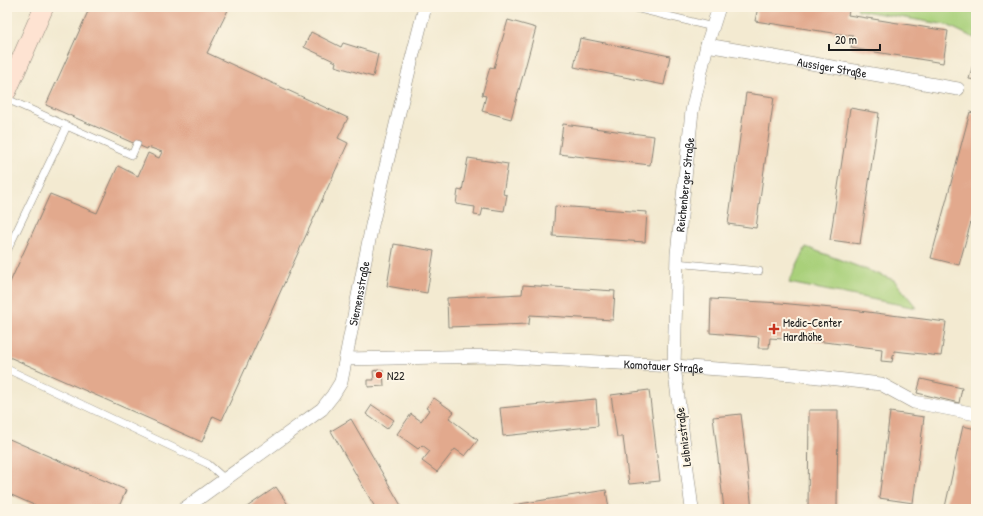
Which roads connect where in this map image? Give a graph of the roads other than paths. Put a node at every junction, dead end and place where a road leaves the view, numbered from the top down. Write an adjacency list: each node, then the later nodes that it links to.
1 (44, 7): 8 (main road)
2 (425, 7): 15 (street, Siemensstraße)
3 (631, 7): 5 (lane)
4 (720, 7): 5 (street, Reichenberger Straße)
5 (713, 27): 6 (street, Reichenberger Straße)
6 (707, 45): 7 (street, Aussiger Straße); 13 (street, Reichenberger Straße)
7 (958, 88)
8 (7, 91)
9 (7, 99): 10 (lane)
10 (67, 126): 11 (lane); 12 (lane)
11 (138, 144)
12 (7, 251)
13 (676, 263): 14 (lane); 16 (street, Reichenberger Straße)
14 (759, 271)
15 (346, 359): 16 (street, Komotauer Straße); 19 (street, Siemensstraße)
16 (674, 366): 18 (street, Komotauer Straße); 21 (street, Leibnizstraße)
17 (7, 369): 19 (lane)
18 (976, 414)
19 (226, 479): 20 (street, Siemensstraße)
20 (184, 509)
21 (692, 509)

